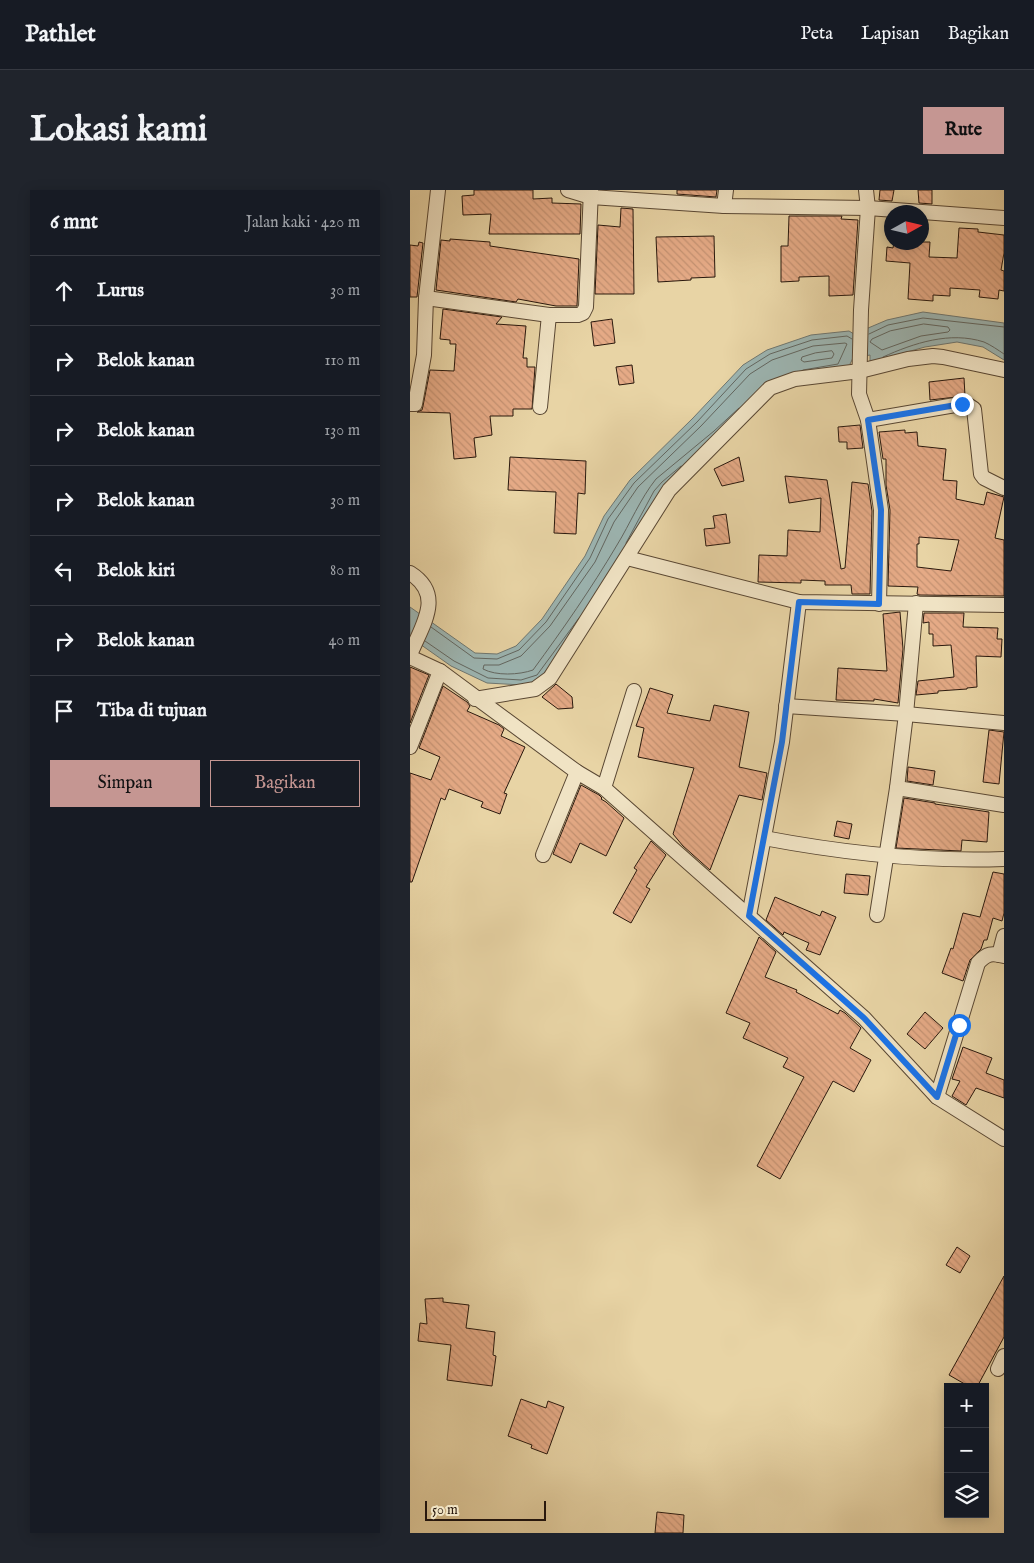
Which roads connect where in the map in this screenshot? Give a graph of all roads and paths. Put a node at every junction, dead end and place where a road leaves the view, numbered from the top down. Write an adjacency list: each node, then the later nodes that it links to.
1 (438, 190): 9 (street)
2 (568, 190): 5 (street)
3 (726, 190): 6 (street)
4 (866, 190): 7 (street)
5 (591, 193): 6 (street); 10 (street)
6 (724, 206): 7 (street)
7 (868, 208): 8 (street); 11 (street)
8 (1004, 218)
9 (426, 298): 10 (street); 13 (street)
10 (550, 315): 14 (street)
11 (860, 366): 12 (street); 15 (street); 17 (street)
12 (1004, 370)
13 (410, 404)
14 (540, 407)
15 (868, 420): 16 (street); 21 (street)
16 (1004, 488)
17 (627, 558): 19 (street); 26 (street)
18 (410, 573): 23 (street)
19 (799, 602): 21 (street); 27 (street)
20 (916, 603): 21 (street); 22 (street); 28 (street)
21 (879, 604)
22 (1004, 605)
23 (410, 656): 24 (street)
24 (440, 671): 26 (street); 30 (street)
25 (634, 691): 32 (street)
26 (476, 699): 31 (street)
27 (786, 706): 28 (street); 35 (street)
28 (906, 714): 29 (street); 33 (street)
29 (1004, 723)
30 (410, 746)
31 (577, 772): 32 (street); 36 (street)
32 (604, 788): 40 (street)
33 (897, 788): 34 (street); 37 (street)
34 (1004, 805)
35 (764, 838): 37 (street); 40 (street)
36 (543, 855)
37 (886, 856): 38 (street); 39 (street)
38 (1004, 859)
39 (876, 915)
40 (749, 916): 43 (street)
41 (1004, 936): 42 (street)
42 (1002, 955): 43 (street)
43 (937, 1097): 44 (street)
44 (1004, 1139)
45 (1004, 1356): 46 (street)
46 (998, 1369)

